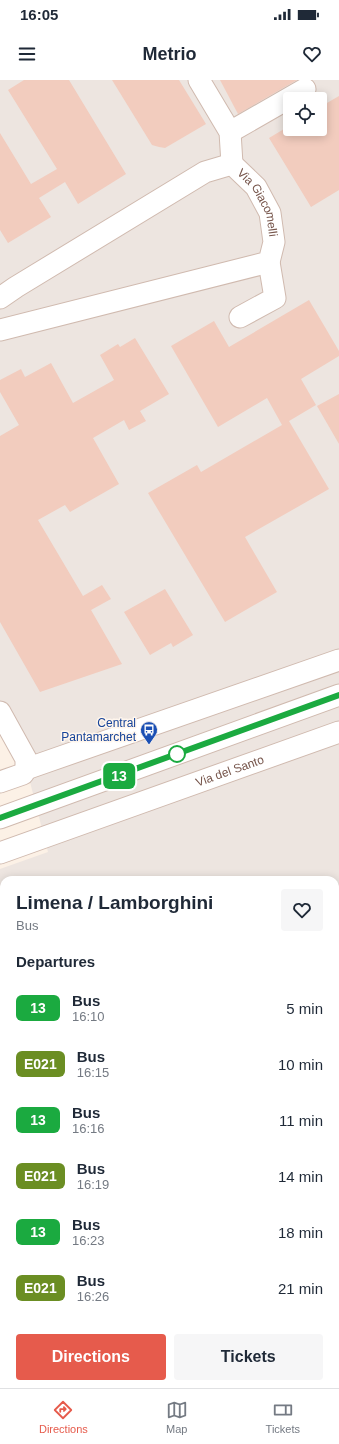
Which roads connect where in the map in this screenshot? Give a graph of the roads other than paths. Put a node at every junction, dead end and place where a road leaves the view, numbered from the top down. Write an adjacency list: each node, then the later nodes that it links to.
1 (199, 80): 3 (street)
2 (305, 89): 3 (street)
3 (230, 132): 4 (street)
4 (232, 164): 5 (street, Via Giacomelli); 6 (street, Via Giacomelli)
5 (269, 262): 7 (street); 8 (street)
6 (0, 298)
7 (240, 317)
8 (0, 330)
9 (339, 660): 13 (street)
10 (339, 695): 14 (street)
11 (0, 712): 13 (street)
12 (339, 732): 16 (street, Via del Santo)
13 (26, 768): 15 (street)
14 (108, 779): 16 (street); 17 (street)
15 (0, 782)
16 (120, 811): 18 (street, Via del Santo)
17 (0, 818)
18 (0, 853)

